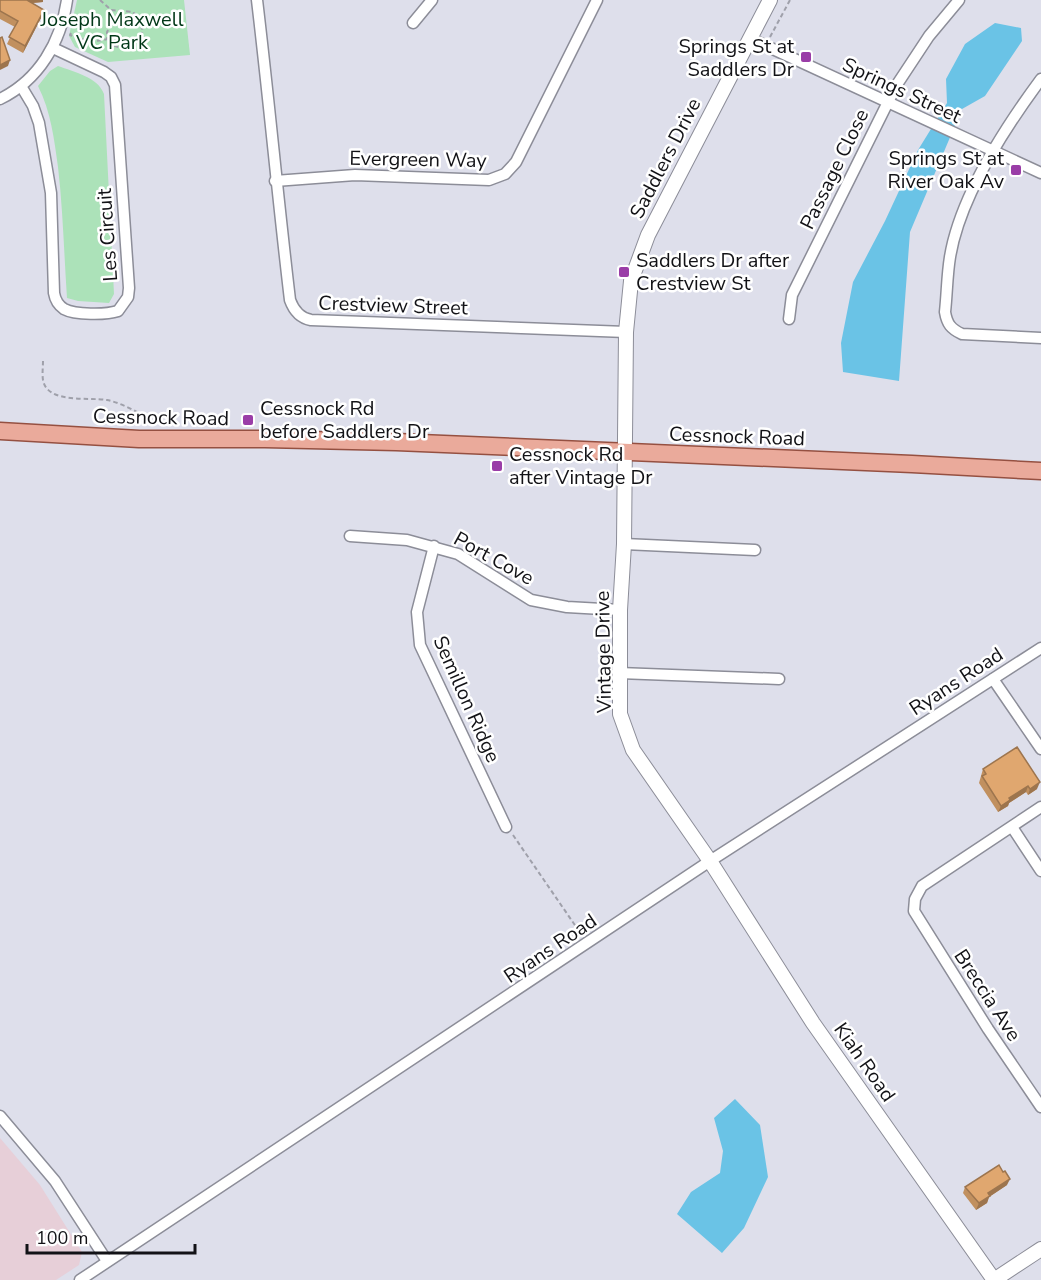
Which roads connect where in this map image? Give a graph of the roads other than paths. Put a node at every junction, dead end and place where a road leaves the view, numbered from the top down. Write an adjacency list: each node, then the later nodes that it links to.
1 (67, 0): 9 (street)
2 (257, 0): 16 (street, Crestview Street)
3 (432, 0): 7 (street)
4 (597, 0): 16 (street, Evergreen Way)
5 (770, 0): 8 (street, Saddlers Drive)
6 (959, 0): 13 (street, Passage Close)
7 (413, 23)
8 (749, 38): 13 (street, Springs Street); 18 (street, Saddlers Drive)
9 (53, 48): 11 (street); 11 (street, Les Circuit)
10 (1041, 79): 14 (street)
11 (21, 86): 12 (street)
12 (0, 99)
13 (887, 102): 14 (street, Springs Street); 17 (street, Passage Close)
14 (994, 151): 15 (street, Springs Street); 19 (street)
15 (1041, 173)
16 (275, 181): 18 (street, Crestview Street)
17 (789, 319)
18 (626, 332): 21 (street, Saddlers Drive)
19 (1041, 338)
20 (0, 431): 21 (main road, Cessnock Road)
21 (626, 452): 22 (main road, Cessnock Road); 24 (street, Vintage Drive)
22 (1041, 471)
23 (350, 536): 25 (street, Port Cove)
24 (624, 544): 26 (street); 27 (street, Vintage Drive)
25 (434, 546): 27 (street, Port Cove); 34 (street, Semillon Ridge)
26 (755, 550)
27 (620, 610): 29 (street, Vintage Drive)
28 (1041, 648): 31 (street, Ryans Road)
29 (619, 673): 30 (street); 36 (street, Vintage Drive)
30 (779, 679)
31 (993, 679): 32 (street); 36 (street, Ryans Road)
32 (1041, 749)
33 (1041, 807): 35 (street)
34 (506, 827)
35 (1012, 827): 37 (street); 38 (street, Breccia Ave)
36 (710, 861): 41 (street, Ryans Road); 43 (street, Kiah Road)
37 (1041, 871)
38 (1041, 1107)
39 (0, 1116): 41 (street)
40 (1041, 1249): 43 (street)
41 (107, 1261): 42 (street, Ryans Road)
42 (80, 1280)
43 (994, 1280)

